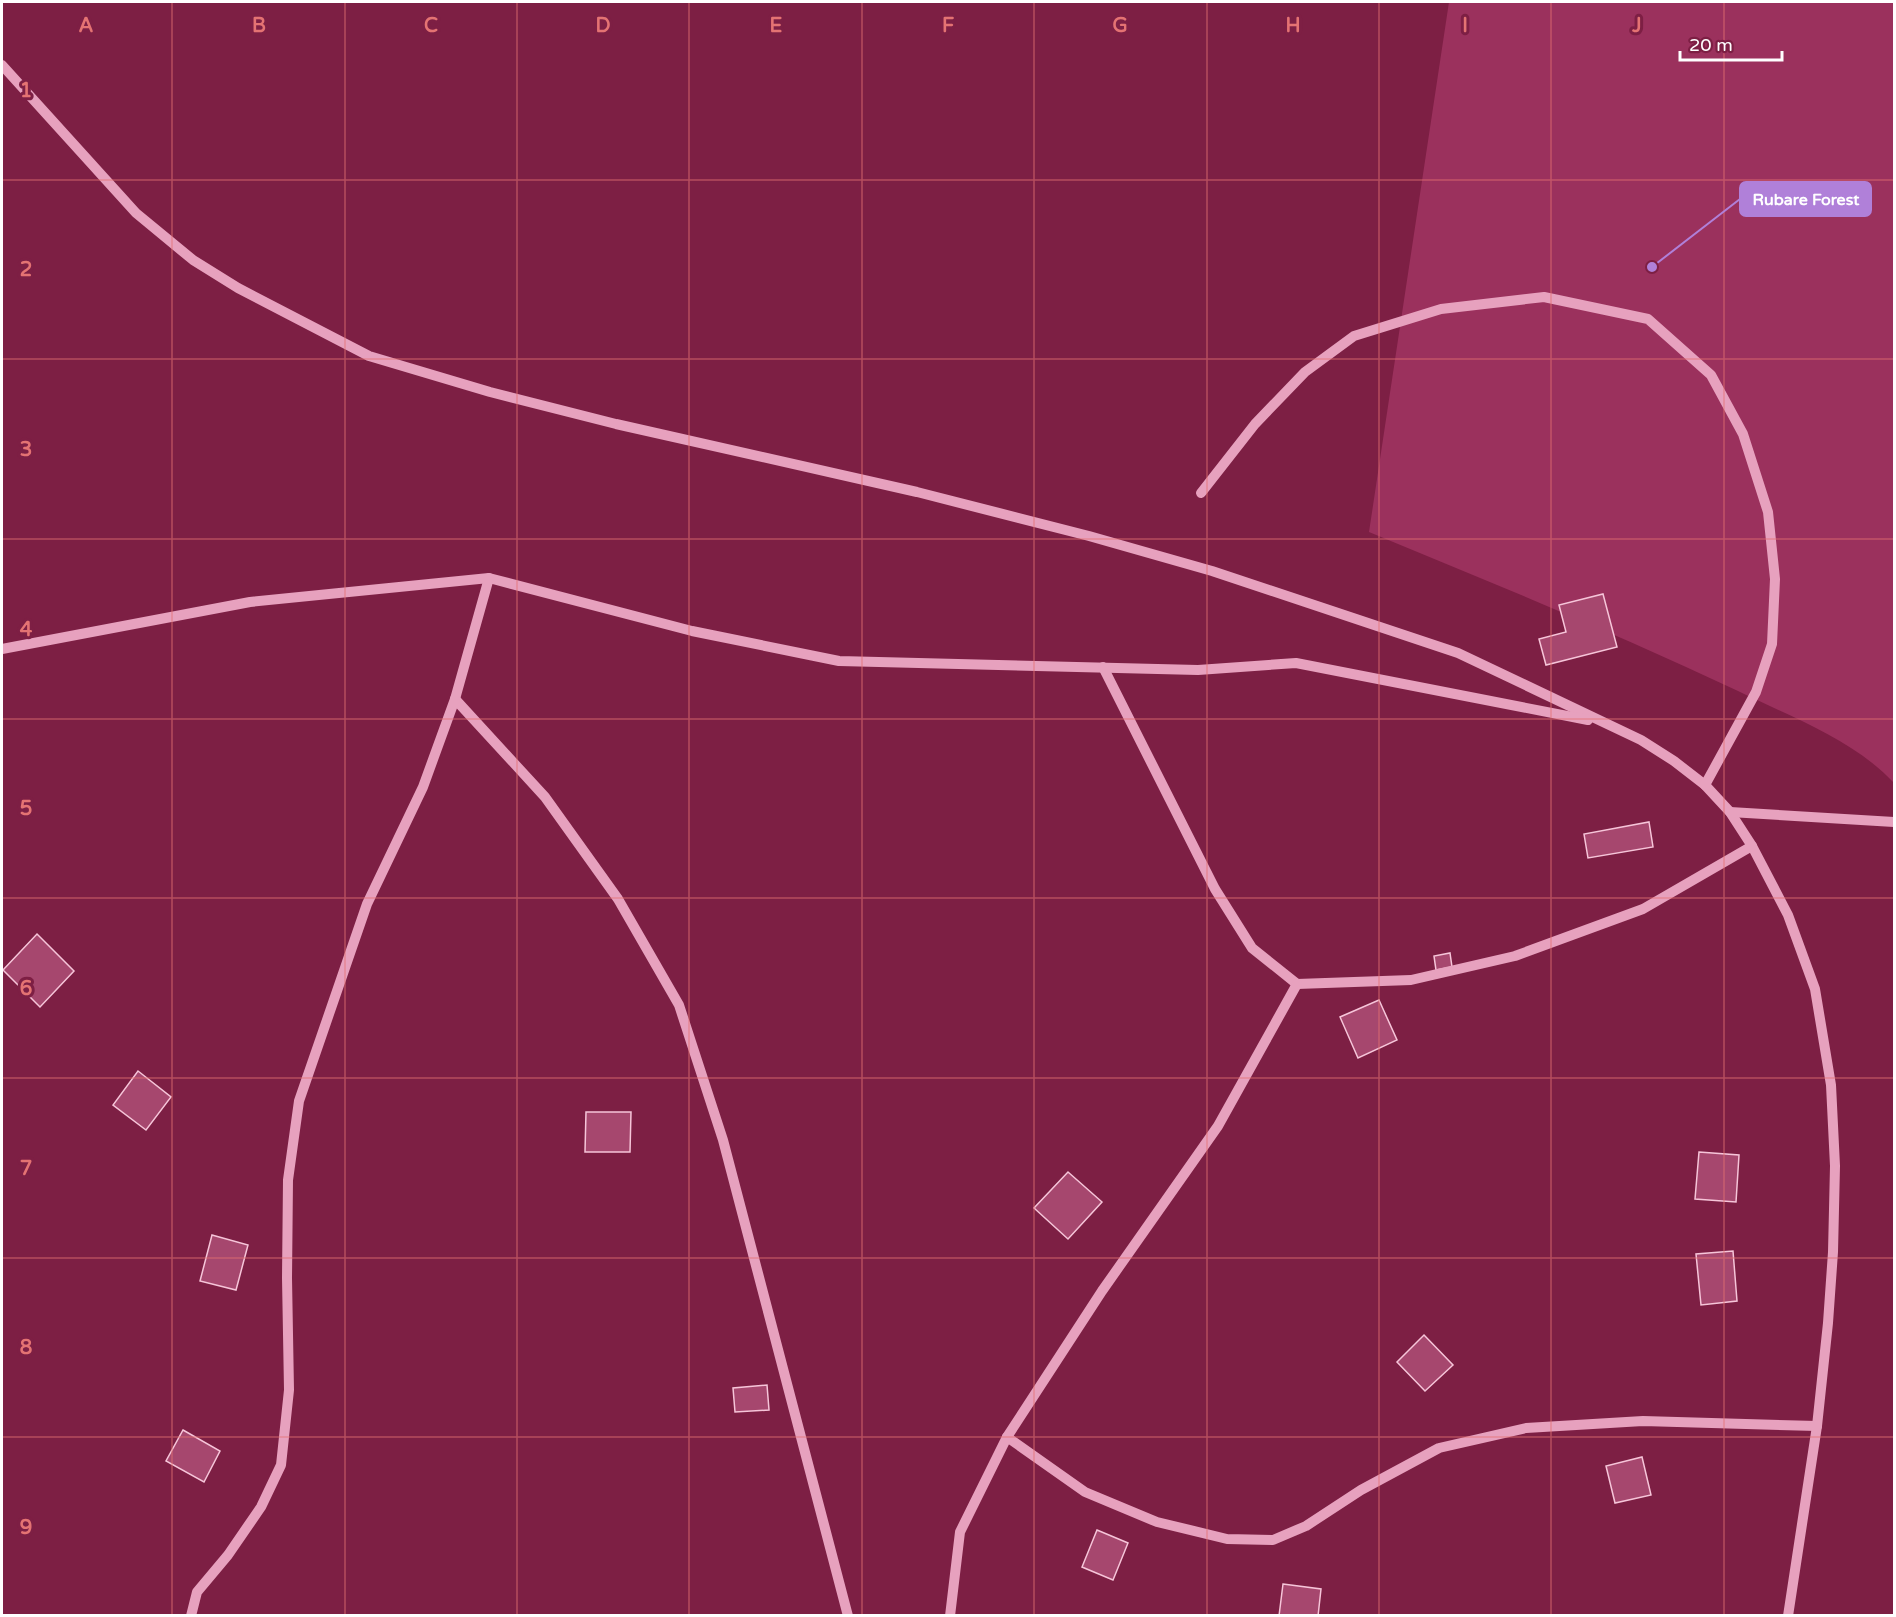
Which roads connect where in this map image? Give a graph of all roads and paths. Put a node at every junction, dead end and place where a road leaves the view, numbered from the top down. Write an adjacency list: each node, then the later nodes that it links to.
1 (2, 65): 7 (street)
2 (1201, 493): 8 (street)
3 (489, 578): 4 (street); 5 (street); 6 (street)
4 (2, 649)
5 (1103, 667): 7 (street); 12 (street)
6 (455, 699): 15 (street); 16 (street)
7 (1606, 723): 8 (street)
8 (1705, 785): 9 (street)
9 (1730, 812): 10 (street); 11 (street)
10 (1894, 822)
11 (1752, 846): 12 (street); 13 (street)
12 (1297, 984): 14 (street)
13 (1817, 1426): 14 (street); 18 (street)
14 (1007, 1437): 17 (street)
15 (190, 1616)
16 (848, 1616)
17 (950, 1616)
18 (1788, 1616)

